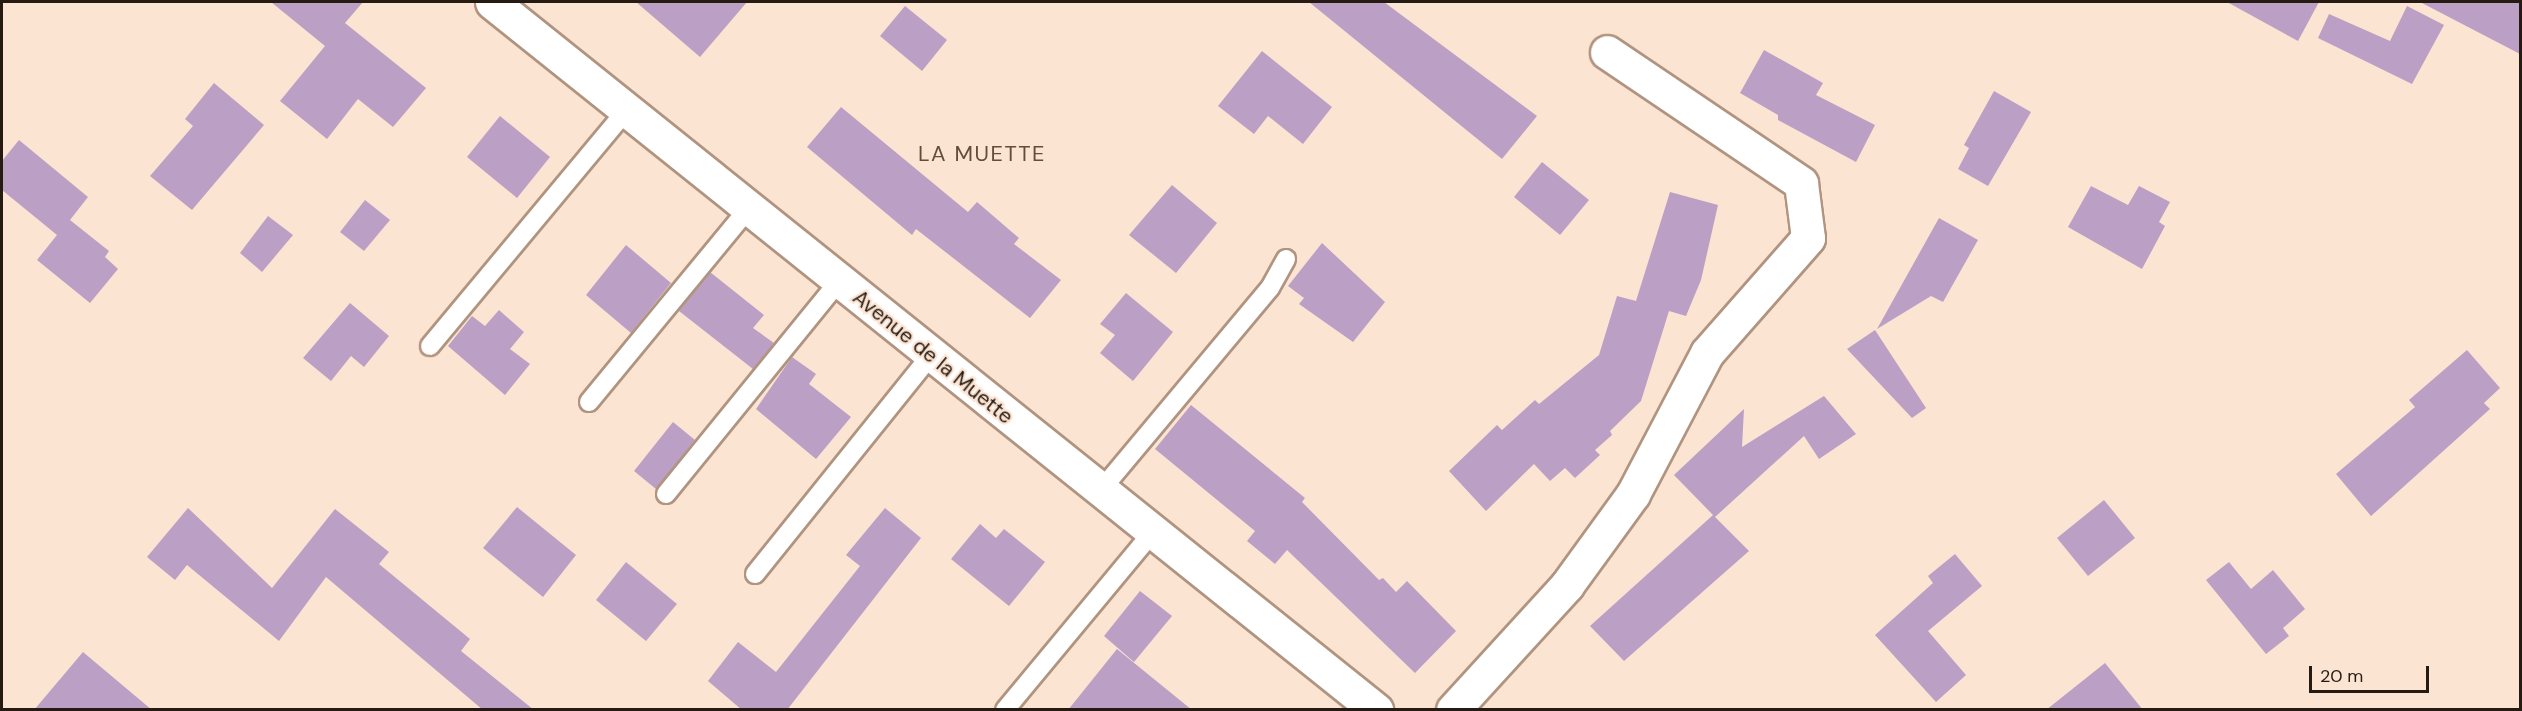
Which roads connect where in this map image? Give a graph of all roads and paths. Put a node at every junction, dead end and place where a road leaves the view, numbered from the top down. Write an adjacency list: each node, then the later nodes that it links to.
1 (492, 2): 3 (street, Avenue de la Muette)
2 (1607, 52): 16 (street)
3 (626, 111): 4 (street, Avenue de la Muette); 7 (lane)
4 (748, 209): 6 (street, Avenue de la Muette); 9 (lane)
5 (1286, 258): 10 (lane)
6 (839, 281): 8 (street, Avenue de la Muette); 11 (lane)
7 (430, 346)
8 (931, 355): 10 (street, Avenue de la Muette); 13 (lane)
9 (589, 402)
10 (1101, 490): 12 (street, Avenue de la Muette)
11 (666, 494)
12 (1153, 532): 14 (lane); 15 (street, Avenue de la Muette)
13 (755, 574)
14 (1005, 710)
15 (1376, 710)
16 (1453, 710)

